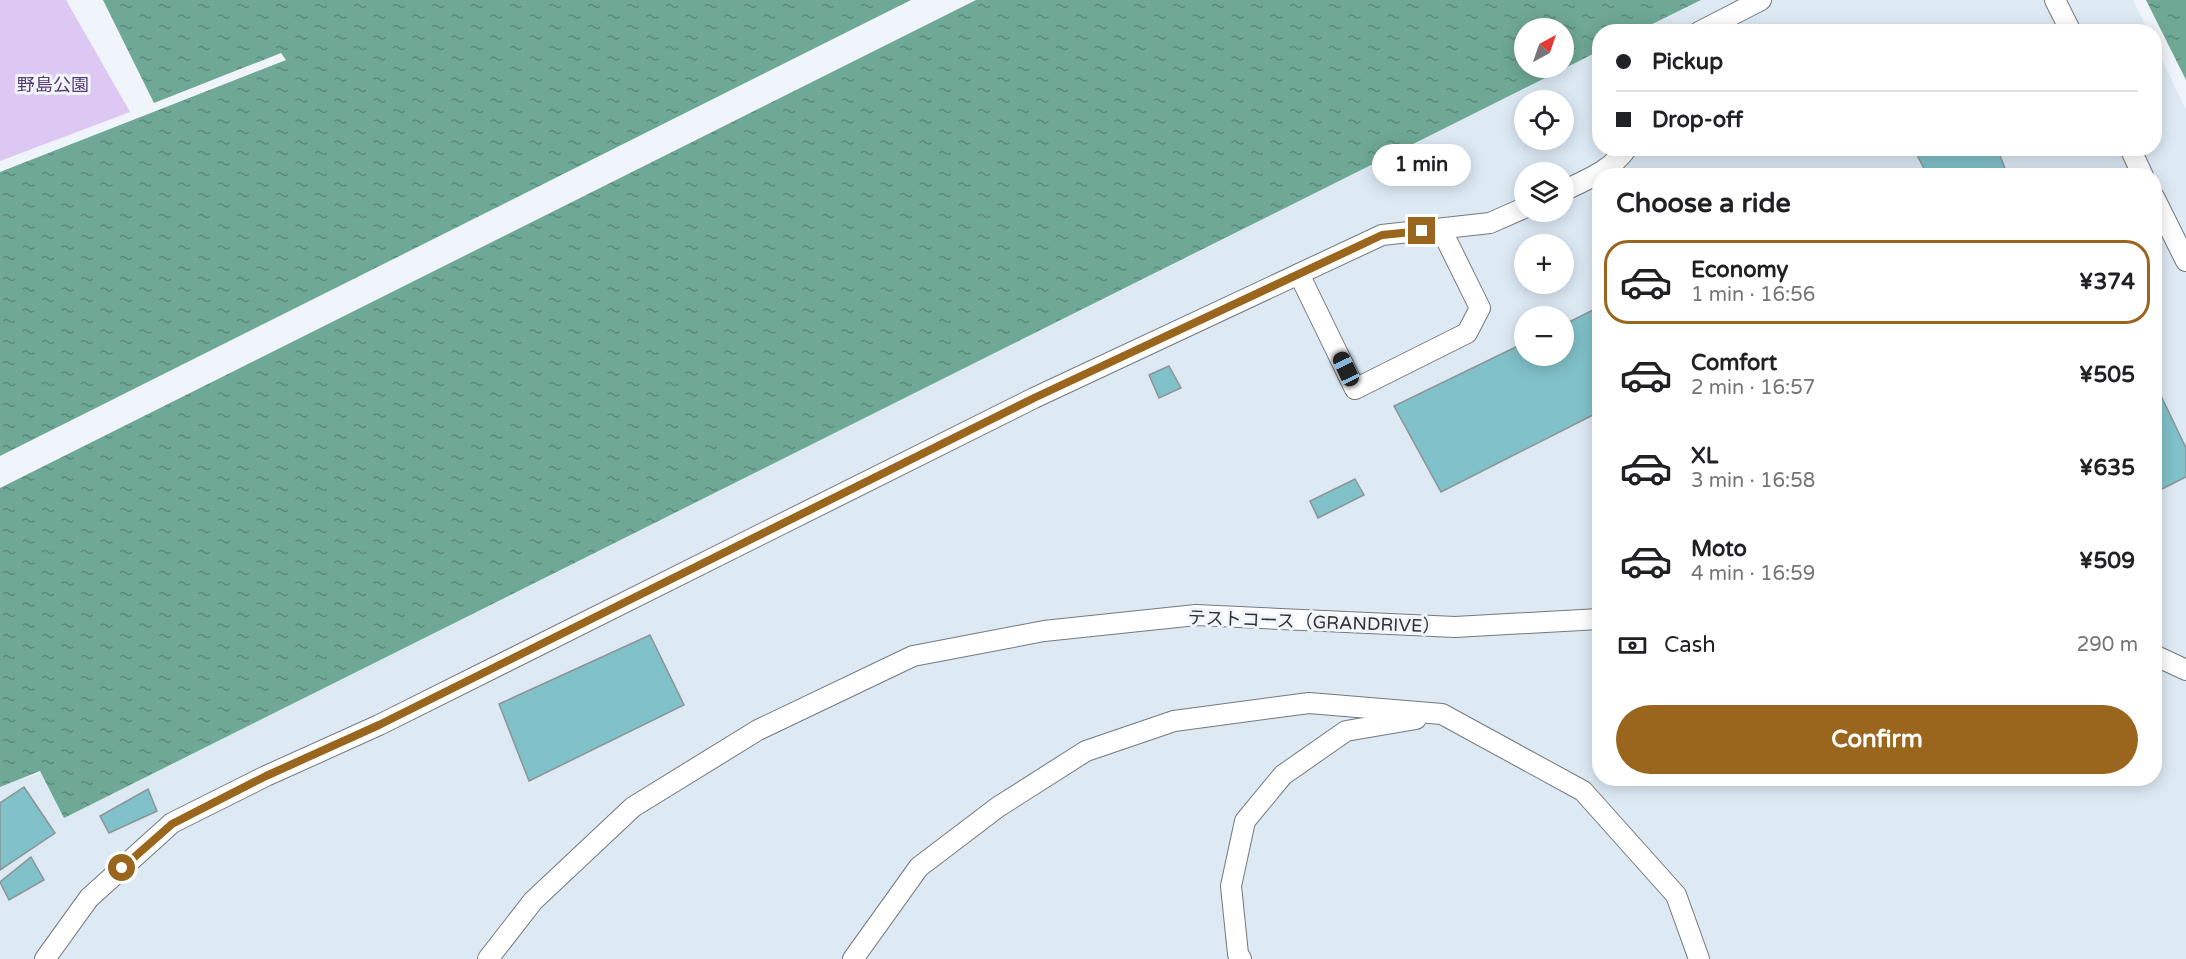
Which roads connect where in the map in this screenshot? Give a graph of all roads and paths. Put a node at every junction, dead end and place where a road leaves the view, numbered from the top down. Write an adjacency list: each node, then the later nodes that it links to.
1 (1761, 0): 3 (lane)
2 (2055, 0): 4 (lane)
3 (1715, 24)
4 (2067, 24)
5 (1621, 156): 6 (lane)
6 (1606, 168)
7 (1592, 178): 8 (lane)
8 (1574, 186)
9 (1514, 212): 11 (lane)
10 (2162, 213): 12 (lane)
11 (1441, 228): 13 (lane); 13 (lane)
12 (2186, 261)
13 (1299, 274): 20 (lane)
14 (1592, 619): 21 (lane, テストコース（GRANDRIVE）)
15 (2162, 659): 16 (lane)
16 (2186, 670)
17 (2162, 672): 18 (lane)
18 (2186, 677)
19 (1442, 714): 22 (lane); 23 (lane); 24 (lane)
20 (45, 959)
21 (488, 959)
22 (853, 959)
23 (1241, 959)
24 (1700, 959)

